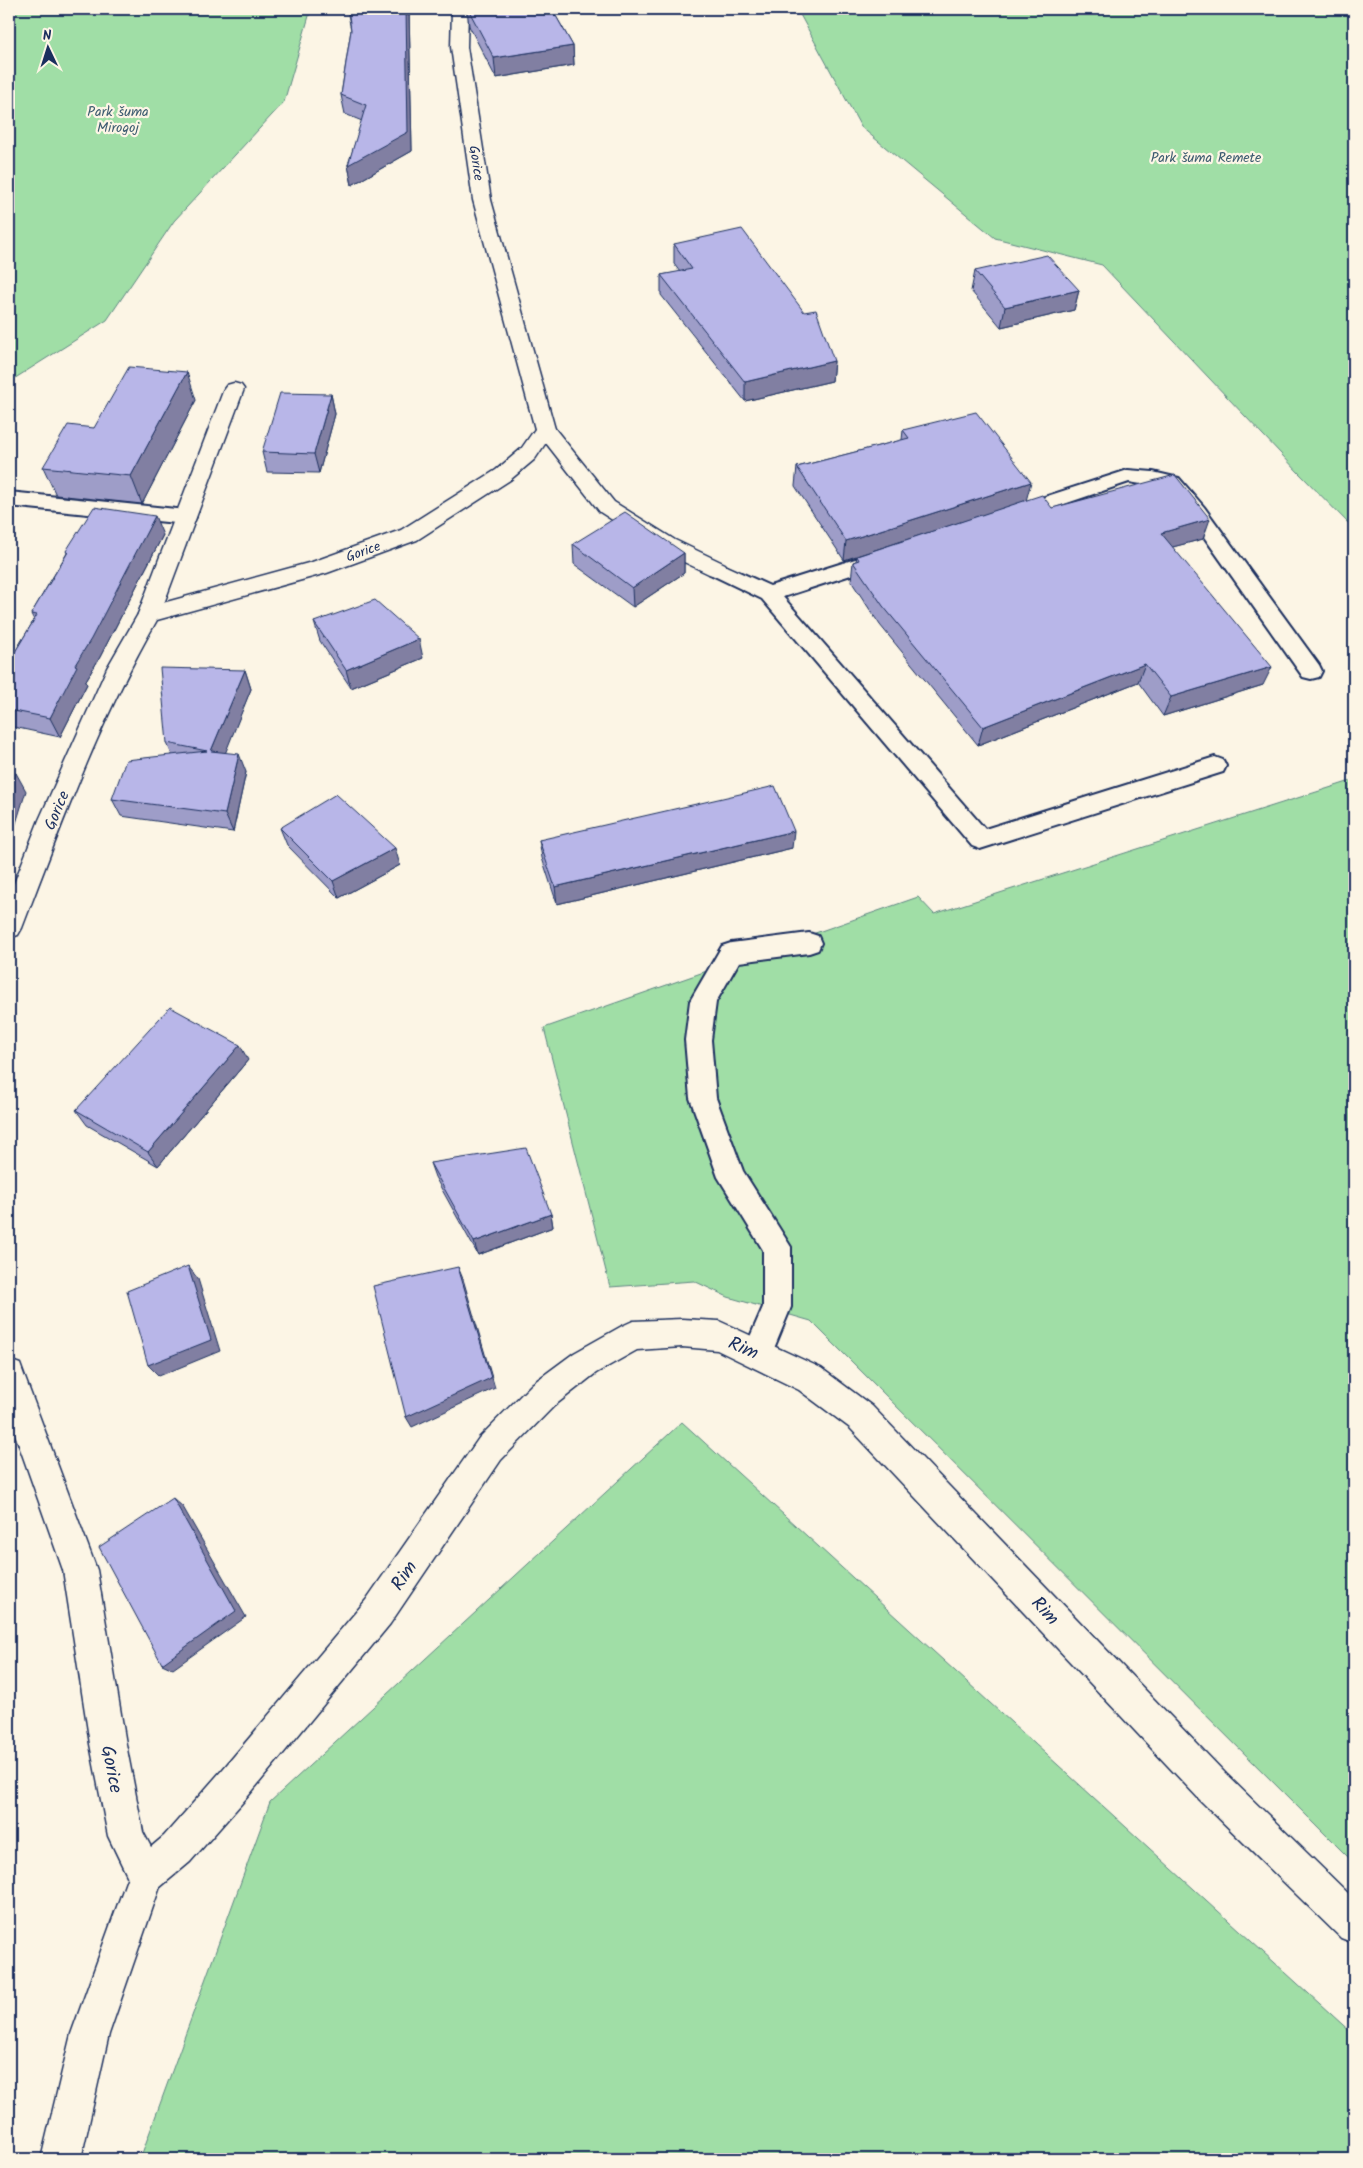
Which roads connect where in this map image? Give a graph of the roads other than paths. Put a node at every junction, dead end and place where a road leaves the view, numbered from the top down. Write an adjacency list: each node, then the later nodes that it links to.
1 (460, 9): 3 (street, Gorice)
2 (234, 388): 5 (street, Gorice)
3 (545, 429): 8 (street, Gorice); 10 (street, Gorice)
4 (9, 499): 5 (lane)
5 (186, 517): 10 (street, Gorice)
6 (996, 520): 11 (lane)
7 (901, 551): 9 (lane)
8 (717, 569): 9 (lane)
9 (769, 594): 12 (lane)
10 (150, 614): 13 (street, Gorice)
11 (1311, 671)
12 (1216, 766)
13 (9, 928)
14 (809, 943): 15 (lane)
15 (758, 1353): 17 (street, Rim); 18 (street, Rim)
16 (9, 1375): 17 (street, Gorice)
17 (146, 1875): 19 (street)
18 (1354, 1925)
19 (61, 2159)

